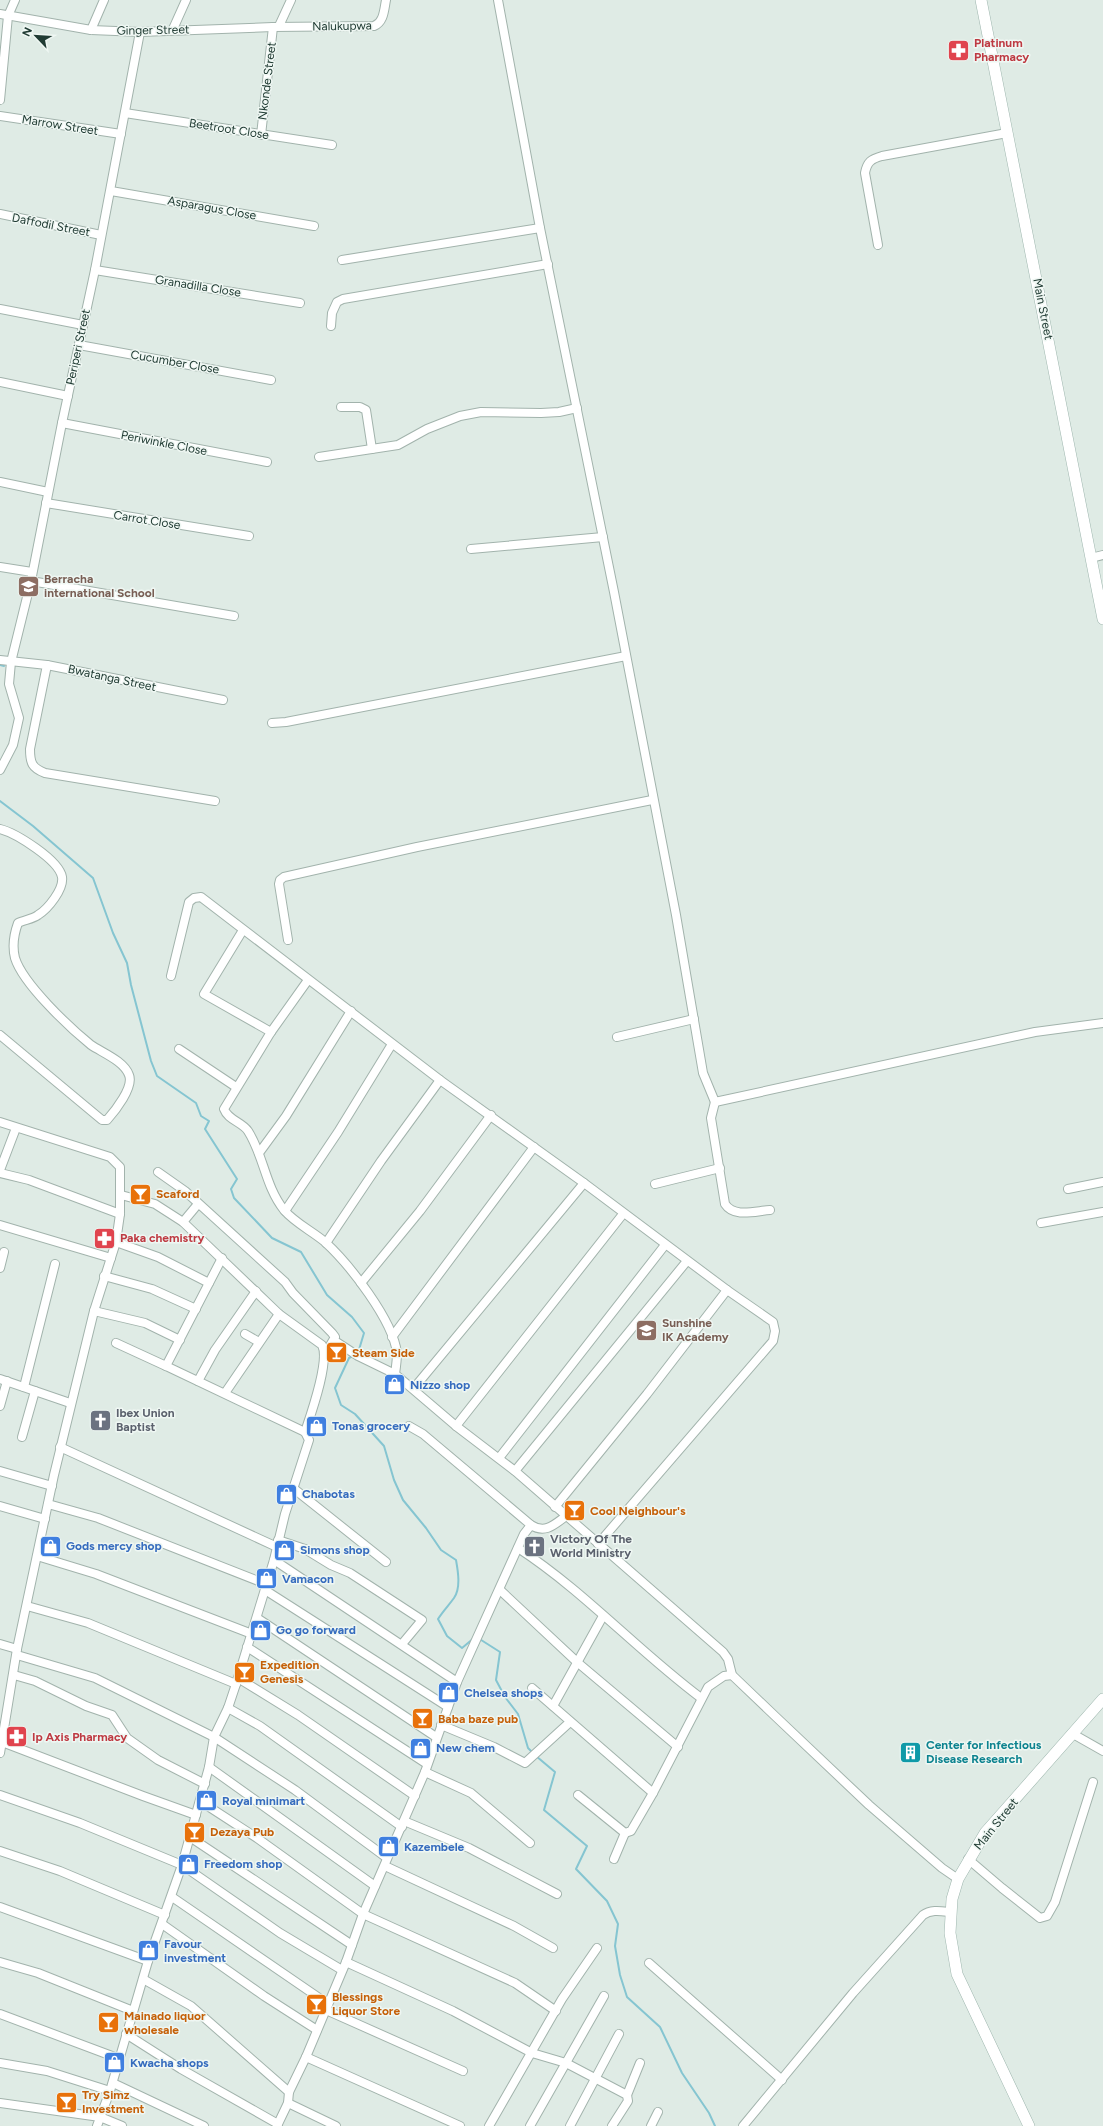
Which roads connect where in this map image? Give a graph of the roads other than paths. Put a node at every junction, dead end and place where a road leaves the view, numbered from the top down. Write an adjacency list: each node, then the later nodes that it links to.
1 (15, 0): 8 (street)
2 (104, 0): 11 (street)
3 (186, 0): 10 (street)
4 (291, 0): 9 (street)
5 (386, 0): 9 (street, Nalukupwa)
6 (498, 0): 23 (street)
7 (982, 0): 16 (main road, Main Street)
8 (4, 15): 11 (street, Ginger Street); 13 (street)
9 (276, 26): 10 (street, Ginger Street); 18 (street, Nkonde Street)
10 (173, 29): 12 (street, Ginger Street)
11 (91, 30): 12 (street, Ginger Street)
12 (140, 32): 14 (street, Periperi Street)
13 (0, 100)
14 (126, 113): 17 (street, Periperi Street); 18 (street, Beetroot Close)
15 (0, 116): 17 (street, Marrow Street)
16 (1007, 133): 25 (street); 50 (main road, Main Street)
17 (121, 134): 20 (street, Periperi Street)
18 (261, 135): 19 (street, Beetroot Close)
19 (332, 144)
20 (110, 191): 22 (street, Asparagus Close); 24 (street, Periperi Street)
21 (0, 214): 24 (street, Daffodil Street)
22 (314, 226)
23 (540, 228): 26 (street); 27 (street)
24 (101, 235): 28 (street, Periperi Street)
25 (878, 245)
26 (342, 260)
27 (548, 264): 32 (street); 38 (street)
28 (95, 270): 29 (street, Granadilla Close); 31 (street, Periperi Street)
29 (300, 303)
30 (0, 309): 31 (street)
31 (83, 325): 33 (street, Periperi Street)
32 (331, 326)
33 (79, 345): 34 (street, Cucumber Close); 36 (street, Periperi Street)
34 (271, 380)
35 (0, 382): 36 (street)
36 (68, 396): 39 (street, Periperi Street)
37 (341, 407): 40 (street)
38 (577, 408): 40 (street); 47 (street)
39 (62, 423): 42 (street, Periwinkle Close); 44 (street, Periperi Street)
40 (372, 449): 41 (street)
41 (319, 457)
42 (267, 462)
43 (0, 482): 44 (street)
44 (48, 492): 45 (street, Periperi Street)
45 (46, 503): 46 (street, Carrot Close); 52 (street, Periperi Street)
46 (249, 536)
47 (603, 536): 48 (street); 56 (street)
48 (471, 549)
49 (1103, 555): 50 (street)
50 (1091, 558): 55 (main road, Main Street)
51 (0, 567): 52 (street)
52 (32, 572): 53 (street, Periperi Street)
53 (31, 581): 54 (street); 58 (street, Periperi Street)
54 (234, 616)
55 (1103, 619)
56 (626, 656): 61 (street); 63 (street)
57 (0, 660): 58 (street, Bwatanga Street)
58 (12, 662): 59 (street, Bwatanga Street); 62 (street, Periperi Street)
59 (47, 664): 60 (street, Bwatanga Street); 64 (street)
60 (223, 700)
61 (272, 723)
62 (0, 770)
63 (652, 800): 67 (street); 71 (street)
64 (215, 801)
65 (0, 828): 74 (street)
66 (243, 930): 68 (street); 69 (street); 73 (street)
67 (288, 940)
68 (171, 976)
69 (308, 980): 70 (street); 73 (street)
70 (350, 1011): 76 (street); 85 (street)
71 (694, 1019): 75 (street); 80 (street)
72 (1103, 1023): 80 (street)
73 (271, 1032): 79 (street)
74 (0, 1035)
75 (617, 1037)
76 (392, 1044): 78 (street); 97 (street)
77 (179, 1049): 79 (street)
78 (440, 1080): 81 (street); 105 (street)
79 (236, 1087): 85 (street)
80 (715, 1102): 86 (street)
81 (491, 1115): 84 (street); 115 (street)
82 (0, 1122): 83 (street)
83 (16, 1128): 87 (street); 94 (street)
84 (534, 1147): 91 (street); 122 (street)
85 (259, 1152): 97 (street)
86 (720, 1168): 92 (street); 96 (street)
87 (0, 1170)
88 (158, 1172): 95 (street)
89 (0, 1173): 99 (street)
90 (1103, 1182): 93 (street)
91 (584, 1183): 100 (street); 133 (street)
92 (655, 1184)
93 (1068, 1189)
94 (121, 1195): 99 (street); 101 (street)
95 (198, 1204): 101 (street); 124 (street)
96 (770, 1210)
97 (285, 1211): 105 (street)
98 (1103, 1212): 102 (street)
99 (120, 1214): 104 (street)
100 (623, 1214): 106 (street); 139 (street)
101 (183, 1222): 109 (street)
102 (1041, 1223)
103 (0, 1225): 108 (street)
104 (116, 1242): 108 (street); 114 (street)
105 (326, 1243): 115 (street)
106 (665, 1245): 110 (street); 143 (street)
107 (4, 1252): 112 (street)
108 (111, 1258): 113 (street)
109 (222, 1258): 114 (street); 117 (street)
110 (687, 1261): 116 (street); 145 (street)
111 (55, 1264): 132 (street)
112 (0, 1268)
113 (104, 1276): 118 (street); 119 (street)
114 (209, 1283): 118 (street)
115 (361, 1283): 122 (street)
116 (727, 1290): 150 (street); 155 (street)
117 (256, 1291): 120 (street); 131 (street)
118 (196, 1309): 123 (street)
119 (94, 1311): 123 (street); 136 (street)
120 (279, 1314): 125 (street); 127 (street)
121 (245, 1334): 125 (street)
122 (392, 1337): 129 (street)
123 (180, 1340): 128 (street)
124 (335, 1340): 127 (street); 129 (street)
125 (259, 1342): 135 (street)
126 (116, 1343): 128 (street)
127 (324, 1356): 140 (street)
128 (166, 1366): 131 (street)
129 (395, 1374): 133 (street)
130 (3, 1380): 132 (street); 137 (street)
131 (198, 1381): 135 (street)
132 (24, 1387): 134 (street)
133 (414, 1388): 139 (street)
134 (35, 1391): 136 (street); 141 (street)
135 (224, 1393): 140 (street)
136 (70, 1403): 142 (street)
137 (0, 1406)
138 (409, 1426): 153 (street)
139 (456, 1426): 143 (street)
140 (305, 1432): 147 (street)
141 (22, 1437)
142 (60, 1447): 146 (street); 154 (street)
143 (499, 1458): 145 (street)
144 (0, 1471): 146 (street)
145 (515, 1471): 150 (street)
146 (52, 1486): 148 (street)
147 (293, 1488): 154 (street); 159 (street)
148 (48, 1504): 152 (street); 160 (street)
149 (0, 1506): 152 (street)
150 (555, 1508): 151 (street)
151 (566, 1516): 153 (street); 155 (street)
152 (45, 1519): 157 (street)
153 (531, 1525): 156 (street)
154 (277, 1544): 158 (street); 167 (street)
155 (598, 1544): 172 (street)
156 (518, 1548): 161 (street); 163 (street)
157 (37, 1556): 162 (street); 165 (street)
158 (274, 1560): 160 (street); 167 (street)
159 (386, 1562)
160 (265, 1587): 164 (street); 179 (street)
161 (500, 1590): 170 (street); 174 (street)
162 (27, 1606): 169 (street); 173 (street)
163 (603, 1616): 170 (street); 176 (street)
164 (257, 1618): 165 (street); 184 (street)
165 (252, 1634): 168 (street)
166 (0, 1644): 169 (street)
167 (402, 1644): 174 (street)
168 (247, 1647): 173 (street); 191 (street)
169 (17, 1652): 171 (street); 186 (street)
170 (577, 1662): 178 (street); 187 (street)
171 (14, 1675): 185 (street); 193 (street)
172 (732, 1675): 176 (street); 209 (street)
173 (237, 1681): 180 (street); 197 (street)
174 (457, 1682): 179 (street)
175 (532, 1688): 178 (street)
176 (701, 1698): 187 (street)
177 (1103, 1700): 183 (main road, Main Street)
178 (553, 1706): 181 (street)
179 (448, 1707): 182 (street)
180 (228, 1708): 186 (street); 200 (street)
181 (570, 1722): 182 (street); 194 (street)
182 (441, 1725): 184 (street)
183 (1073, 1734): 188 (street); 205 (main road, Main Street)
184 (436, 1737): 191 (street)
185 (1, 1738): 189 (street); 199 (street)
186 (214, 1738): 190 (street); 207 (street)
187 (678, 1747): 194 (street)
188 (1103, 1751)
189 (0, 1753)
190 (210, 1767): 193 (street); 210 (street)
191 (426, 1768): 197 (street); 203 (street)
192 (1093, 1782): 205 (street)
193 (205, 1784): 198 (street)
194 (653, 1793): 201 (street)
195 (0, 1795): 208 (street)
196 (578, 1795): 201 (street)
197 (415, 1796): 200 (street)
198 (200, 1801): 199 (street); 215 (street)
199 (196, 1814): 202 (street)
200 (403, 1824): 207 (street); 211 (street)
201 (625, 1833): 206 (street)
202 (190, 1837): 208 (street); 218 (street)
203 (530, 1843)
204 (0, 1851): 216 (street)
205 (968, 1859): 209 (main road, Main Street)
206 (614, 1860)
207 (386, 1862): 210 (street); 219 (street)
208 (182, 1865): 212 (street); 225 (street)
209 (958, 1879): 214 (main road, Main Street)
210 (375, 1886): 215 (street)
211 (557, 1894)
212 (172, 1897): 216 (street); 228 (street)
213 (0, 1907): 221 (street)
214 (950, 1912): 243 (street); 263 (main road, Main Street)
215 (363, 1914): 218 (street); 230 (street)
216 (165, 1915): 217 (street)
217 (162, 1924): 221 (street); 232 (street)
218 (352, 1945): 223 (street)
219 (553, 1948)
220 (597, 1948): 230 (street)
221 (148, 1961): 226 (street)
222 (0, 1962): 229 (street)
223 (346, 1962): 225 (street); 235 (street)
224 (649, 1963): 243 (street)
225 (342, 1970): 228 (street)
226 (142, 1979): 229 (street); 245 (street)
227 (604, 1996): 239 (street)
228 (327, 2007): 232 (street); 241 (street)
229 (133, 2011): 233 (street)
230 (556, 2011): 235 (street)
231 (0, 2014): 237 (street)
232 (317, 2030): 236 (street)
233 (126, 2034): 237 (street); 251 (street)
234 (619, 2034): 242 (street)
235 (532, 2053): 239 (street); 257 (street)
236 (306, 2057): 245 (street); 256 (street)
237 (120, 2059): 244 (street)
238 (0, 2063): 244 (street)
239 (566, 2063): 242 (street); 258 (street)
240 (640, 2063): 246 (street)
241 (463, 2071)
242 (596, 2078): 246 (street); 259 (street)
243 (782, 2080): 262 (street)
244 (112, 2087): 250 (street); 254 (street)
245 (289, 2092): 248 (street)
246 (627, 2095): 260 (street)
247 (0, 2103): 250 (street)
248 (288, 2103): 251 (street); 255 (street)
249 (658, 2112): 261 (street)
250 (100, 2118): 252 (street); 253 (street)
251 (277, 2125)
252 (97, 2126)
253 (122, 2126)
254 (204, 2126)
255 (336, 2126)
256 (460, 2126)
257 (490, 2126)
258 (530, 2126)
259 (570, 2126)
260 (612, 2126)
261 (651, 2126)
262 (743, 2126)
263 (1029, 2126)

